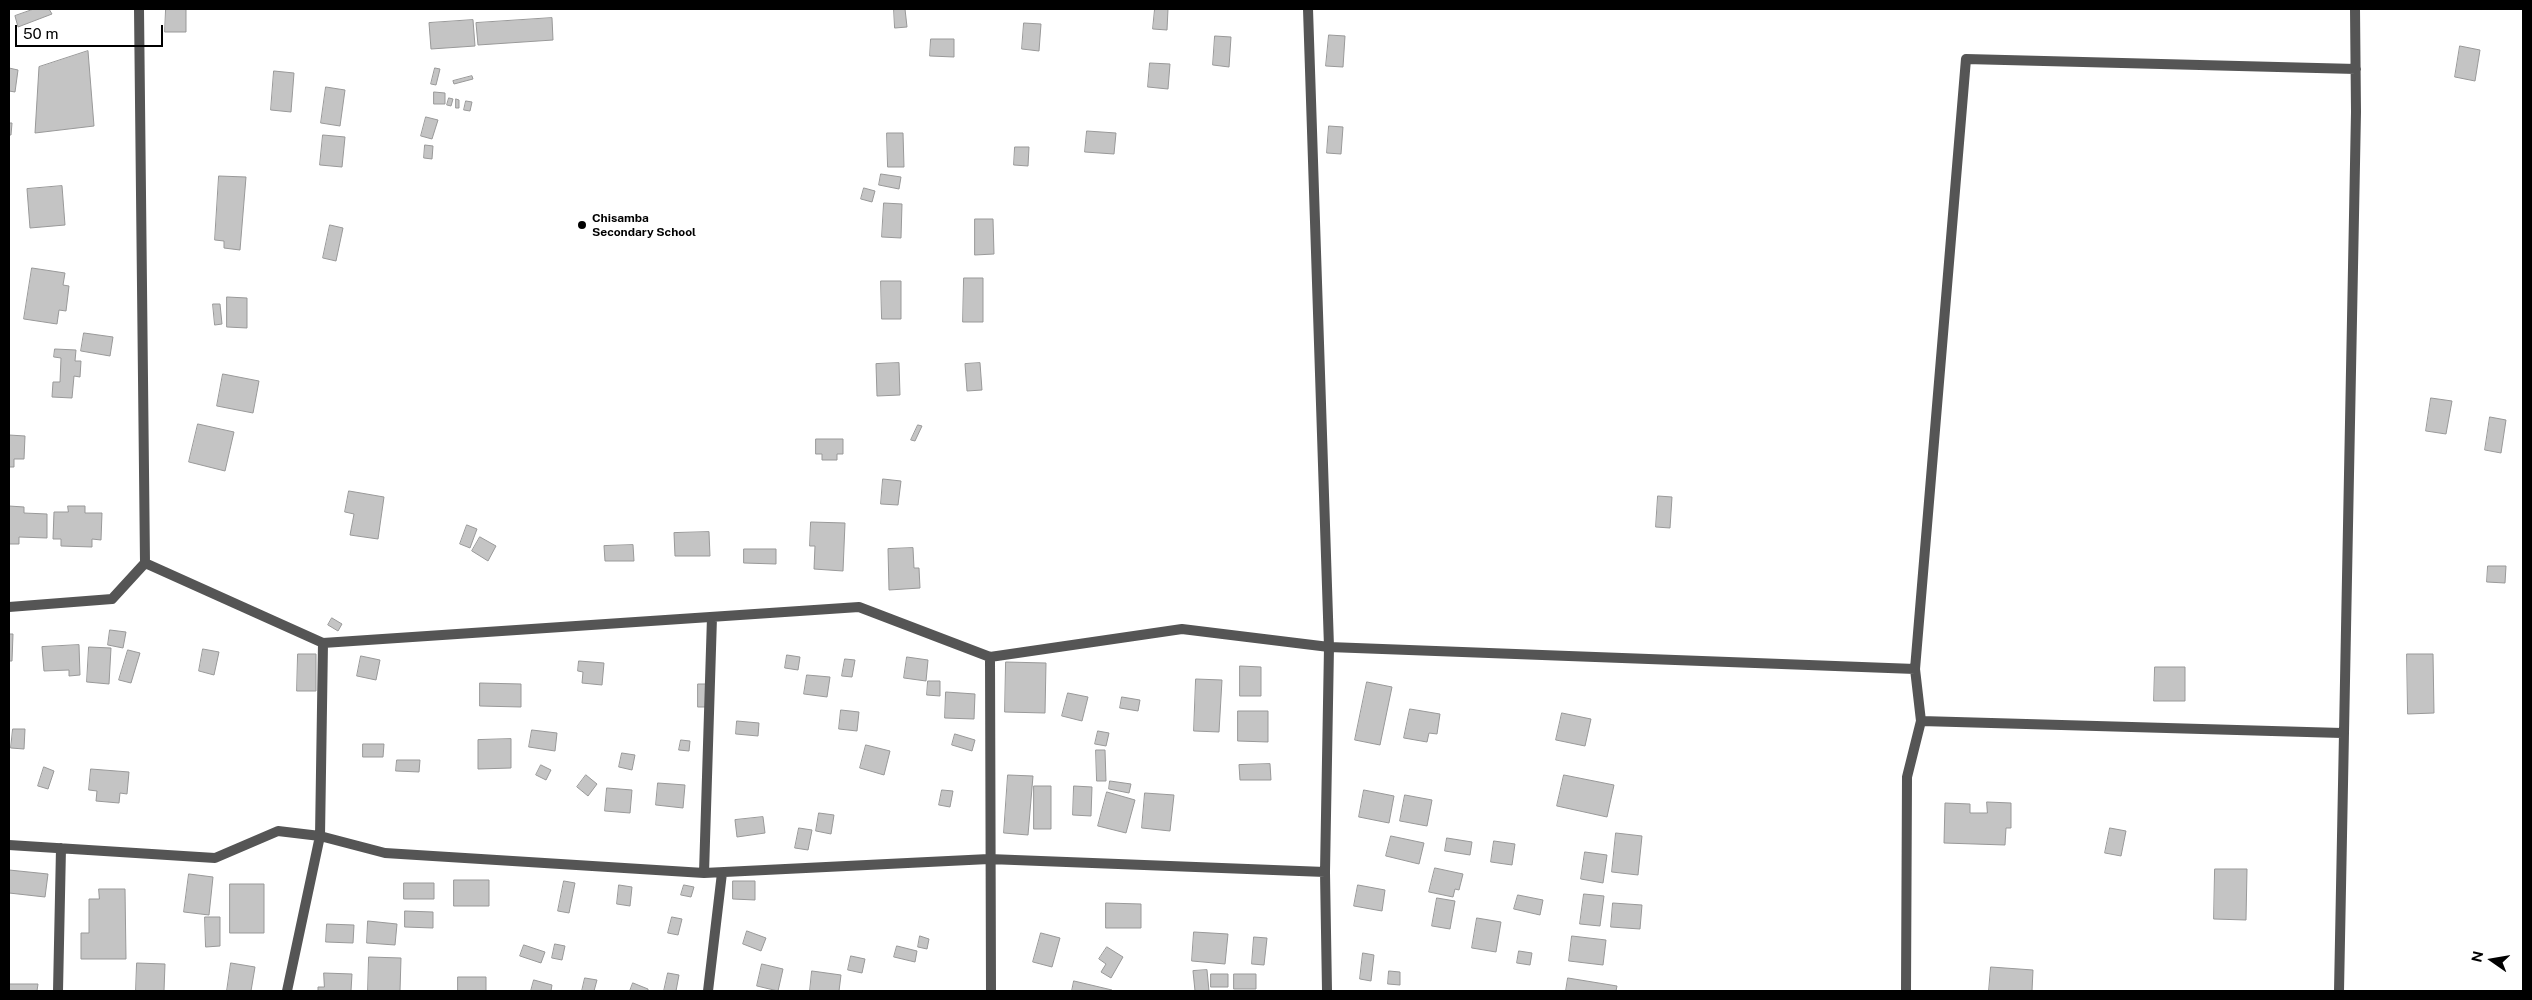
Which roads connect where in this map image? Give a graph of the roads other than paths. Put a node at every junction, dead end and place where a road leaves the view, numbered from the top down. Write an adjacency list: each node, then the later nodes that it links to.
1 (139, 9): 5 (street)
2 (1308, 9): 9 (street)
3 (2355, 9): 4 (street)
4 (2356, 69): 11 (street); 13 (street)
5 (145, 563): 6 (street); 8 (street)
6 (9, 607)
7 (712, 617): 8 (street); 10 (street); 19 (street)
8 (323, 643): 14 (street)
9 (1329, 647): 10 (street); 11 (street); 18 (street)
10 (990, 657): 17 (street)
11 (1915, 669): 12 (street)
12 (1921, 721): 13 (street); 26 (street)
13 (2342, 732): 27 (street)
14 (320, 836): 16 (street); 19 (street); 22 (street)
15 (9, 845): 16 (street)
16 (61, 848): 21 (street)
17 (989, 858): 18 (street); 20 (street); 24 (street)
18 (1325, 872): 25 (street)
19 (704, 873): 20 (street)
20 (722, 873): 23 (street)
21 (58, 991)
22 (287, 991)
23 (708, 991)
24 (991, 991)
25 (1327, 991)
26 (1906, 991)
27 (2339, 991)

